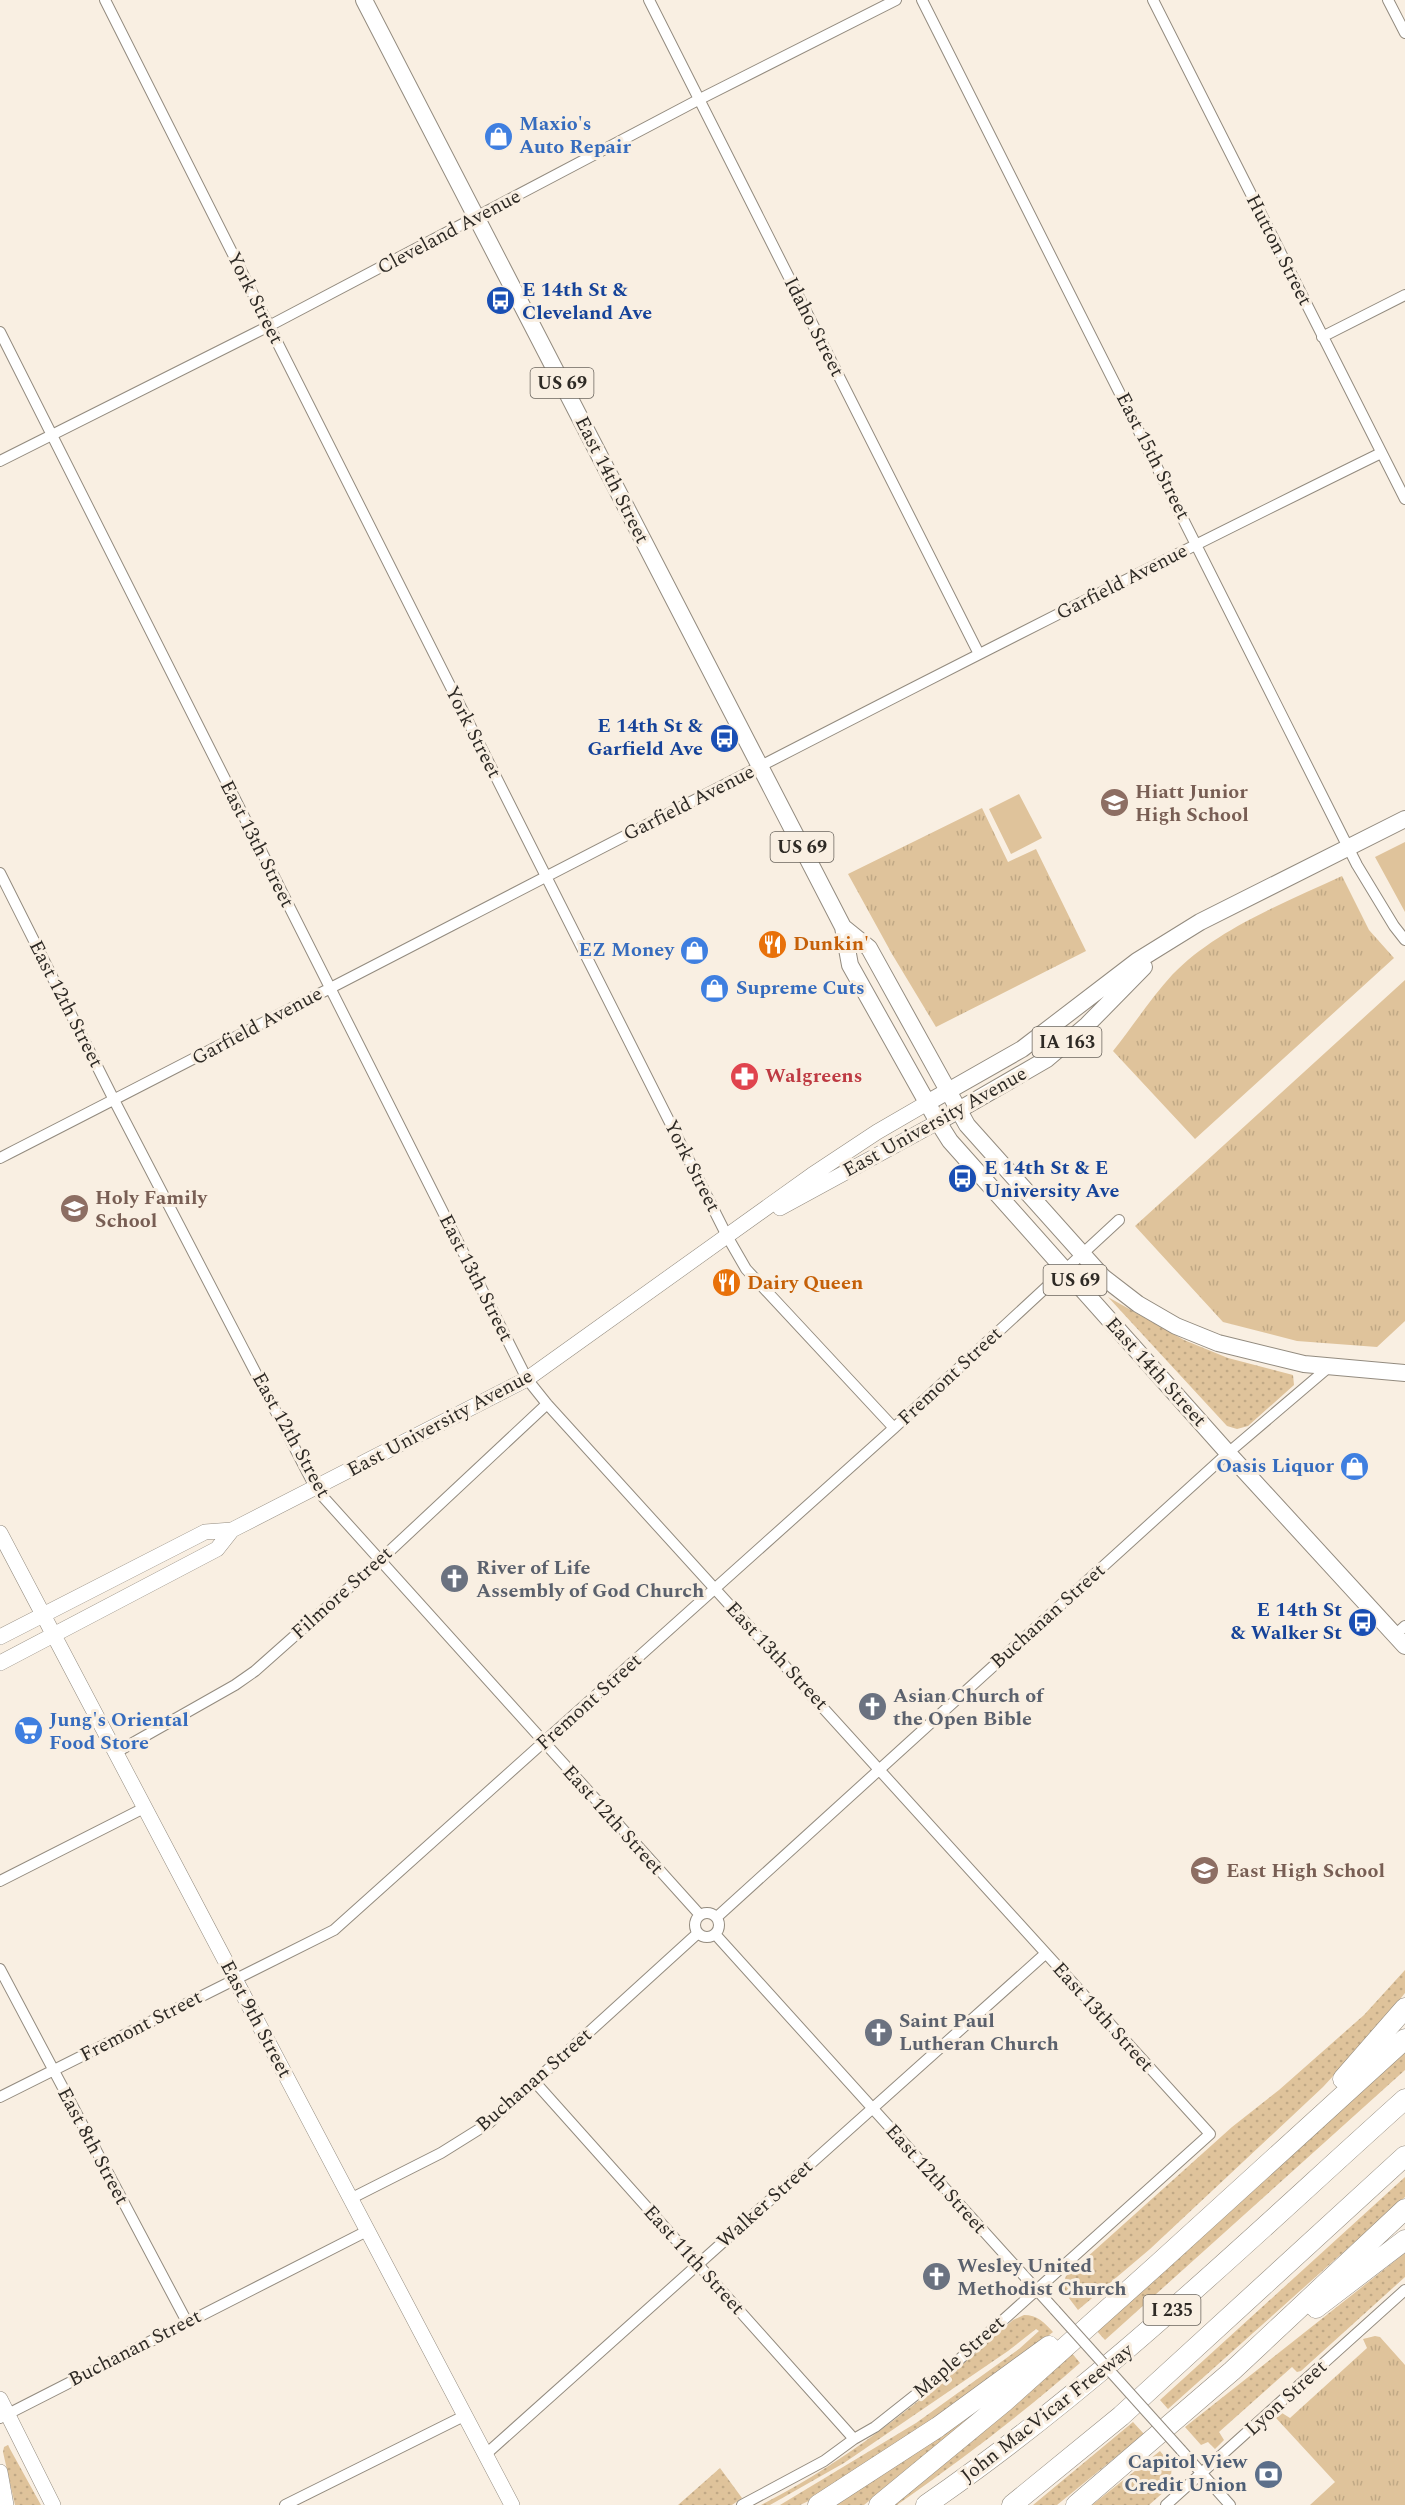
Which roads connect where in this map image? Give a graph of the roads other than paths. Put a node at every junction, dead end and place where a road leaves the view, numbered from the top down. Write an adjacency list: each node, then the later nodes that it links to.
1 (105, 0): 12 (street, York Street)
2 (364, 0): 10 (main road, East 14th Street / US 69)
3 (649, 0): 9 (street, Idaho Street)
4 (896, 0): 9 (street, Cleveland Avenue)
5 (922, 0): 19 (street, East 15th Street)
6 (1153, 0): 14 (street, Hutton Street)
7 (1388, 0): 8 (street)
8 (1405, 33)
9 (698, 100): 10 (street, Cleveland Avenue); 20 (street, Idaho Street)
10 (477, 218): 12 (street, Cleveland Avenue); 21 (main road, East 14th Street / US 69)
11 (1405, 295): 14 (street)
12 (269, 326): 15 (street, Cleveland Avenue); 25 (street, York Street)
13 (0, 332): 15 (street, East 13th Street)
14 (1323, 337): 16 (street, Hutton Street)
15 (51, 434): 17 (street, Cleveland Avenue); 29 (street, East 13th Street)
16 (1381, 453): 18 (street, Hutton Street); 19 (street, Garfield Avenue)
17 (0, 461)
18 (1405, 500)
19 (1197, 543): 20 (street, Garfield Avenue); 23 (street, East 15th Street)
20 (979, 654): 21 (street, Garfield Avenue)
21 (760, 766): 25 (street, Garfield Avenue); 26 (main road, East 14th Street / US 69)
22 (1405, 819): 23 (main road, East University Avenue / IA 163)
23 (1348, 847): 27 (main road, East University Avenue / IA 163); 28 (street, East 15th Street)
24 (0, 873): 31 (street, East 12th Street)
25 (545, 876): 29 (street, Garfield Avenue); 37 (street, York Street)
26 (843, 927): 30 (main road, East 14th Street / US 69); 32 (main road, East 14th Street / US 69)
27 (1178, 937): 30 (main road, East University Avenue / IA 163); 33 (main road, East University Avenue / IA 163)
28 (1405, 940)
29 (330, 988): 31 (street, Garfield Avenue); 42 (street, East 13th Street)
30 (950, 1092): 32 (main road, East University Avenue / IA 163); 33 (main road, East 14th Street / US 69)
31 (114, 1100): 35 (street, Garfield Avenue); 46 (street, East 12th Street)
32 (927, 1103): 34 (main road, East 14th Street / US 69); 37 (main road, East University Avenue)
33 (960, 1111): 34 (main road, East University Avenue / IA 163); 38 (main road, East 14th Street / US 69)
34 (938, 1122): 37 (main road, East University Avenue); 39 (main road, East 14th Street / US 69)
35 (0, 1158)
36 (1119, 1220): 38 (street, Fremont Street)
37 (728, 1236): 42 (main road, East University Avenue); 44 (street, York Street)
38 (1081, 1254): 39 (street, Fremont Street); 40 (main road, US 69)
39 (1064, 1269): 44 (street, Fremont Street); 45 (main road, East 14th Street / US 69)
40 (1329, 1367): 41 (main road, US 69); 45 (street, Buchanan Street)
41 (1405, 1373)
42 (527, 1379): 43 (street, East 13th Street); 46 (main road, East University Avenue)
43 (547, 1404): 49 (street, Filmore Street); 50 (street, East 13th Street)
44 (894, 1428): 50 (street, Fremont Street)
45 (1228, 1453): 53 (main road, East 14th Street / US 69); 58 (street, Buchanan Street)
46 (316, 1489): 47 (main road, East University Avenue); 49 (street, East 12th Street)
47 (232, 1530): 51 (main road, East University Avenue); 52 (main road, East University Avenue)
48 (0, 1533): 51 (main road, East 9th Street)
49 (379, 1561): 56 (street, East 12th Street); 57 (street, Filmore Street)
50 (714, 1590): 56 (street, Fremont Street); 58 (street, East 13th Street)
51 (44, 1615): 52 (main road, East 9th Street); 54 (main road, East University Avenue)
52 (54, 1635): 55 (main road, East University Avenue); 57 (main road, East 9th Street)
53 (1402, 1636)
54 (0, 1637)
55 (0, 1663)
56 (543, 1743): 61 (street, East 12th Street); 67 (street, Fremont Street)
57 (115, 1753): 59 (main road, East 9th Street)
58 (880, 1768): 62 (street, Buchanan Street); 65 (street, East 13th Street)
59 (144, 1808): 60 (street); 67 (main road, East 9th Street)
60 (0, 1881)
61 (700, 1915): 62 (street); 63 (street)
62 (717, 1917): 64 (street)
63 (698, 1933): 64 (street); 71 (street, Buchanan Street)
64 (716, 1934): 74 (street, East 12th Street)
65 (1045, 1954): 74 (street, Walker Street); 75 (street, East 13th Street)
66 (0, 1969): 70 (street, East 8th Street)
67 (234, 1979): 70 (street, Fremont Street); 78 (main road, East 9th Street)
68 (1405, 2008): 77 (highway)
69 (1405, 2039): 77 (highway)
70 (53, 2070): 72 (street, Fremont Street); 86 (street, East 8th Street)
71 (534, 2081): 78 (street, Buchanan Street); 83 (street, East 11th Street)
72 (0, 2097)
73 (1405, 2099): 101 (highway, John MacVicar Freeway / I 235)
74 (872, 2108): 83 (street, Walker Street); 84 (street, East 12th Street)
75 (1210, 2134): 84 (street, Maple Street)
76 (1405, 2156): 102 (highway, I 235)
77 (1254, 2176): 82 (highway)
78 (350, 2199): 80 (main road, East 9th Street)
79 (1405, 2209): 87 (highway)
80 (367, 2231): 86 (street, Buchanan Street); 89 (main road, East 9th Street)
81 (1405, 2240): 87 (highway)
82 (1159, 2263): 99 (highway); 100 (highway)
83 (698, 2265): 90 (street, East 11th Street); 91 (street, Walker Street)
84 (1036, 2289): 90 (street, Maple Street); 93 (street, East 12th Street, bridge)
85 (1405, 2290): 93 (street, Lyon Street)
86 (187, 2322): 88 (street, Buchanan Street)
87 (1232, 2371): 103 (highway)
88 (2, 2410): 95 (main road)
89 (464, 2416): 91 (main road, East 9th Street); 96 (street)
90 (854, 2439): 98 (street, Maple Street)
91 (485, 2455): 97 (main road, East 9th Street)
92 (0, 2472): 94 (main road)
93 (1201, 2473): 104 (street, Lyon Street); 105 (street, East 12th Street)
94 (6, 2505)
95 (53, 2505)
96 (285, 2505)
97 (512, 2505)
98 (742, 2505)
99 (818, 2505)
100 (879, 2505)
101 (926, 2505)
102 (1012, 2505)
103 (1076, 2505)
104 (1166, 2505)
105 (1230, 2505)

